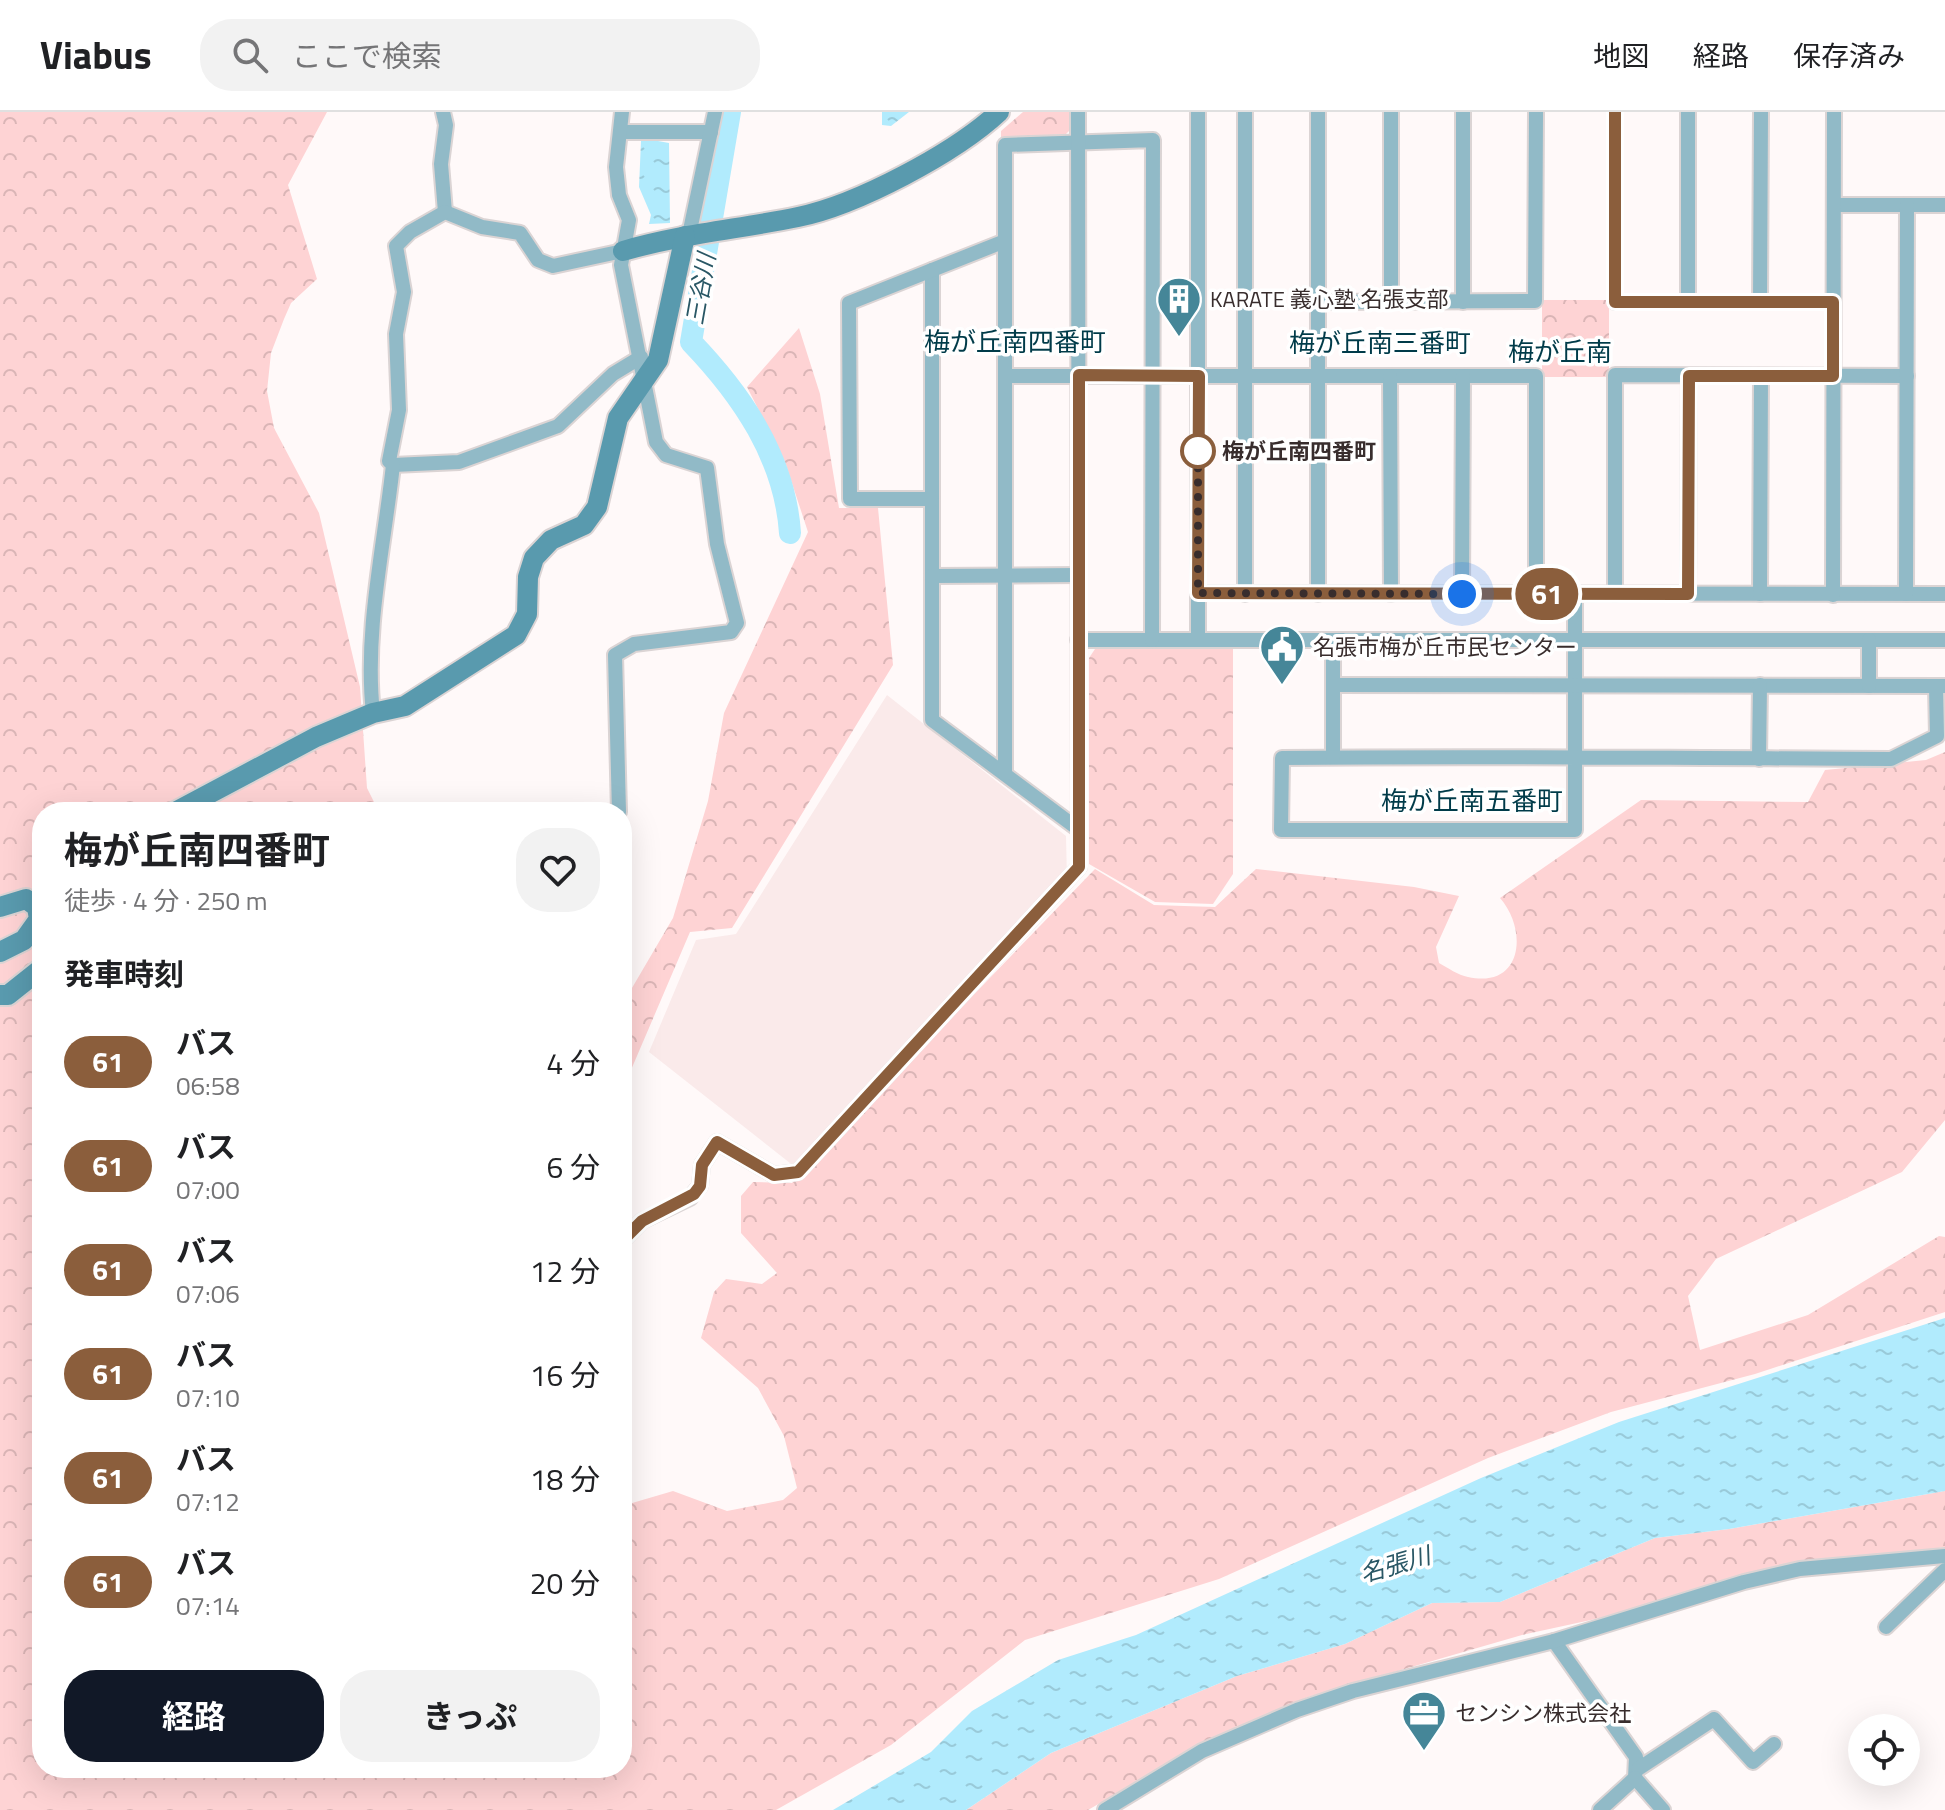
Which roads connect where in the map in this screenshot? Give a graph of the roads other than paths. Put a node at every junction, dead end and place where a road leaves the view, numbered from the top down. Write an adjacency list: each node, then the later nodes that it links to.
1 (443, 112): 22 (street)
2 (622, 112): 16 (street)
3 (715, 112): 17 (street)
4 (999, 112): 23 (street)
5 (1078, 112): 18 (street)
6 (1198, 112): 37 (street)
7 (1245, 112): 38 (street)
8 (1318, 112): 27 (street)
9 (1391, 112): 28 (street)
10 (1463, 112): 29 (street)
11 (1536, 112): 29 (street)
12 (1615, 112): 30 (street)
13 (1688, 112): 30 (street)
14 (1761, 112): 31 (street)
15 (1834, 112): 19 (street)
16 (621, 132): 17 (street); 25 (street)
17 (711, 132): 23 (street)
18 (1078, 140): 24 (street); 34 (street); 36 (street)
19 (1834, 205): 20 (street); 32 (street)
20 (1907, 205): 21 (street); 45 (street)
21 (1945, 205)
22 (445, 212): 25 (street); 47 (street)
23 (689, 235): 25 (street); 46 (street)
24 (1005, 241): 26 (street); 35 (street)
25 (623, 251): 33 (street)
26 (932, 270): 48 (street); 48 (street)
27 (1318, 302): 28 (street); 39 (street)
28 (1391, 302): 29 (street)
29 (1463, 302)
30 (1688, 302): 31 (street)
31 (1760, 302): 32 (street)
32 (1833, 302): 44 (street)
33 (641, 357): 46 (street); 47 (street)
34 (1079, 375): 35 (street); 36 (street); 49 (street)
35 (1005, 376): 51 (street)
36 (1152, 376): 37 (street); 66 (street)
37 (1199, 376): 38 (street); 52 (street)
38 (1245, 376): 39 (street); 53 (street)
39 (1318, 376): 40 (street); 54 (street)
40 (1390, 376): 41 (street); 55 (street)
41 (1463, 376): 56 (street); 57 (street)
42 (1689, 376): 43 (street); 59 (street); 60 (street)
43 (1761, 376): 44 (street); 61 (street)
44 (1833, 376): 45 (street); 64 (street)
45 (1907, 376): 62 (street)
46 (646, 377): 77 (street); 83 (street)
47 (393, 465): 77 (street)
48 (932, 499): 50 (street)
49 (1078, 575): 51 (street); 65 (street)
50 (932, 576): 51 (street); 81 (street)
51 (1006, 576): 81 (street)
52 (1198, 593): 53 (street); 67 (street)
53 (1245, 594): 54 (street)
54 (1318, 594): 55 (street)
55 (1391, 594): 56 (street)
56 (1462, 594): 57 (street)
57 (1536, 594): 58 (street)
58 (1575, 594): 59 (street); 69 (street)
59 (1615, 594): 60 (street)
60 (1688, 594): 61 (street)
61 (1760, 594): 64 (street)
62 (1906, 594): 63 (street); 64 (street)
63 (1945, 594)
64 (1833, 595)
65 (1078, 640): 66 (street); 84 (street)
66 (1152, 640): 67 (street)
67 (1198, 640): 68 (street)
68 (1333, 640): 69 (street); 72 (street)
69 (1575, 640): 70 (street); 73 (street)
70 (1869, 640): 71 (street); 75 (street)
71 (1945, 640)
72 (1333, 685): 73 (street); 78 (street)
73 (1575, 685): 74 (street); 79 (street)
74 (1760, 685): 75 (street); 80 (street)
75 (1869, 686): 76 (street)
76 (1941, 686): 80 (street)
77 (373, 713): 82 (street)
78 (1333, 757): 79 (street); 79 (street)
79 (1575, 758): 80 (street)
80 (1759, 759)
81 (1005, 774): 84 (street)
82 (194, 802)
83 (619, 802)
84 (1078, 829): 91 (street)
85 (32, 903): 86 (street)
86 (0, 907)
87 (32, 929): 88 (street)
88 (0, 952)
89 (32, 976): 90 (street)
90 (0, 995)
91 (632, 1231)
92 (1945, 1556): 95 (street)
93 (1945, 1570): 94 (street)
94 (1886, 1627)
95 (1554, 1641): 97 (street); 98 (street)
96 (1774, 1744): 97 (street)
97 (1637, 1773): 99 (street); 100 (street)
98 (1105, 1810)
99 (1600, 1810)
100 (1663, 1810)

